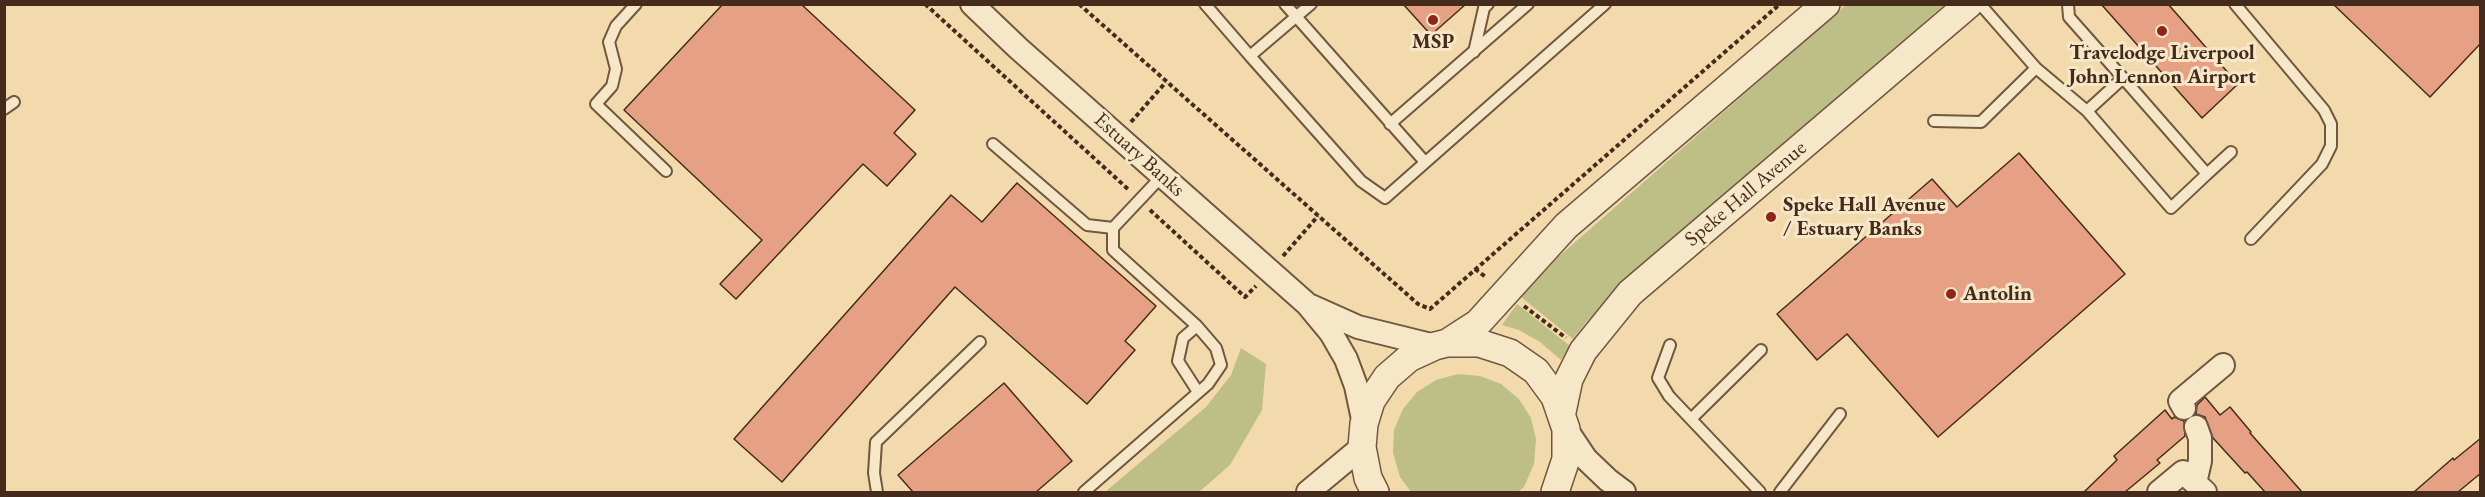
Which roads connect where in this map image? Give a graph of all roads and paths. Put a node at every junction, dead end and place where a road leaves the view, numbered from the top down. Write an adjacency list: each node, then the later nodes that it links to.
1 (636, 4): 25 (lane)
2 (972, 4): 27 (street, Estuary Banks)
3 (1205, 4): 16 (lane)
4 (1285, 4): 14 (lane)
5 (1311, 4): 14 (lane)
6 (1488, 4): 15 (lane)
7 (1528, 4): 15 (lane)
8 (1605, 4): 24 (lane)
9 (1826, 4): 31 (street)
10 (1969, 4): 38 (street, Speke Hall Avenue)
11 (1980, 4): 17 (lane)
12 (2068, 4): 18 (lane)
13 (2235, 4): 29 (lane)
14 (1296, 17): 16 (lane); 21 (lane)
15 (1474, 52): 21 (lane)
16 (1250, 56): 24 (lane)
17 (2036, 68): 19 (lane); 20 (lane)
18 (2123, 78): 19 (lane); 26 (lane)
19 (2087, 111): 26 (lane)
20 (1934, 121)
21 (1390, 124): 24 (lane)
22 (993, 144): 28 (lane)
23 (2231, 152): 26 (lane)
24 (1425, 162)
25 (666, 171)
26 (2207, 174)
27 (1161, 176): 28 (lane); 32 (street, Estuary Banks)
28 (1113, 228): 33 (lane)
29 (2252, 239)
30 (1475, 269): 31 (path)
31 (1506, 291): 35 (street); 38 (path)
32 (1307, 304): 35 (street, Estuary Banks); 44 (street, Estuary Banks)
33 (1197, 326): 40 (lane); 40 (lane)
34 (980, 342): 46 (lane)
35 (1441, 345): 43 (street); 44 (street)
36 (1671, 345): 42 (lane)
37 (1761, 350): 42 (lane)
38 (1583, 351): 43 (street, Speke Hall Avenue)
39 (2223, 365): 45 (street)
40 (1198, 392): 47 (lane)
41 (1840, 414): 53 (lane)
42 (1691, 419): 52 (lane)
43 (1564, 420): 50 (street, Speke Hall Avenue); 51 (street)
44 (1363, 435): 48 (street); 49 (street)
45 (2200, 488): 54 (street)
46 (877, 492)
47 (1084, 492)
48 (1308, 492)
49 (1375, 492)
50 (1555, 492)
51 (1624, 492)
52 (1760, 492)
53 (1780, 492)
54 (2159, 492)

